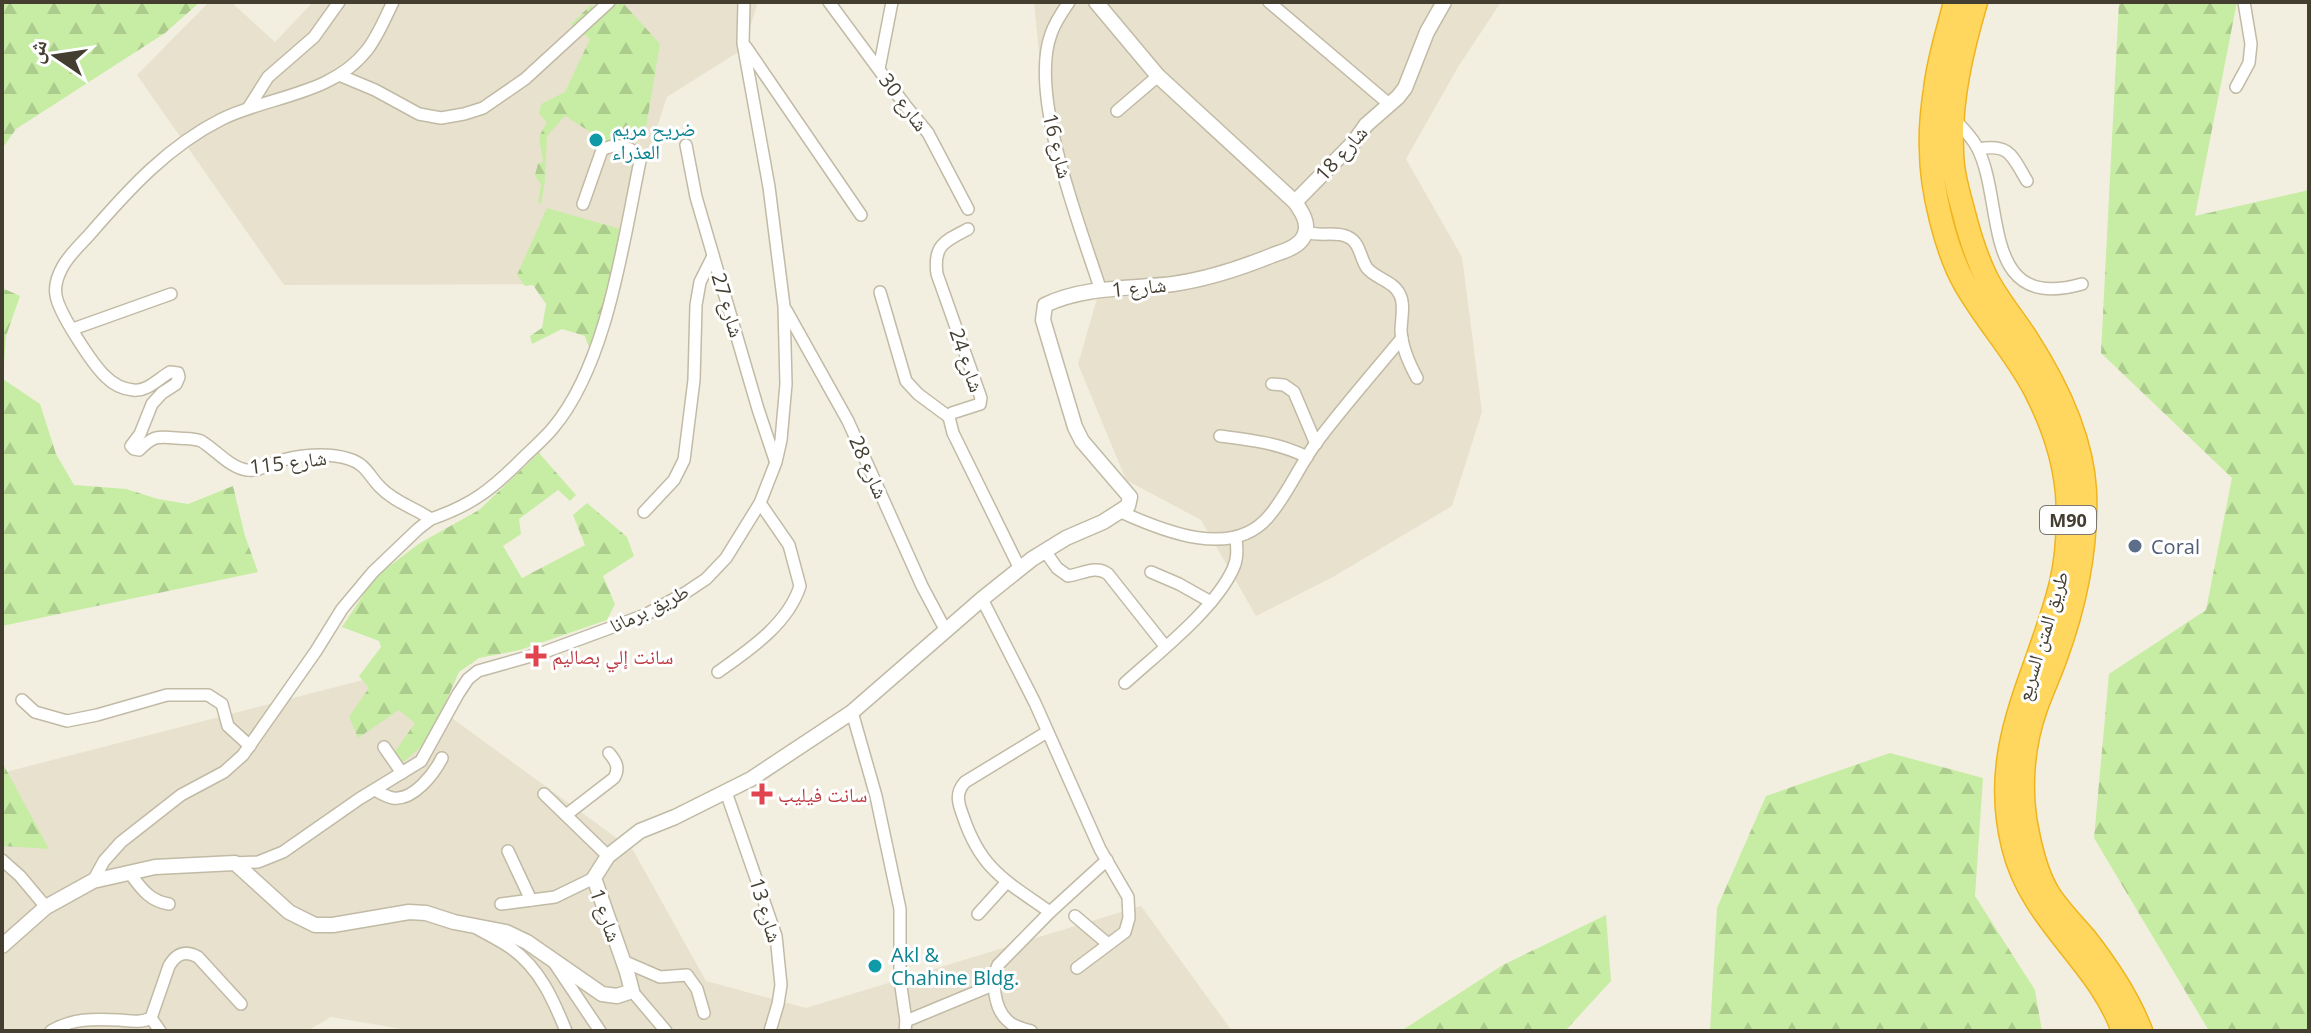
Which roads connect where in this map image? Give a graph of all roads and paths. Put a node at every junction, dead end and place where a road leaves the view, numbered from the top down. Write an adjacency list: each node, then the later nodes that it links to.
1 (339, 2): 20 (street)
2 (393, 2): 16 (street, شارع 115)
3 (609, 2): 16 (street)
4 (744, 2): 14 (street, طريق برمانا)
5 (829, 2): 15 (street, شارع 30)
6 (892, 2): 15 (street)
7 (1069, 2): 34 (street, شارع 16)
8 (1096, 2): 17 (street)
9 (1269, 2): 19 (street)
10 (1444, 2): 19 (street, شارع 18)
11 (1955, 2): 108 (highway, طريق المتن السريع / M90)
12 (1976, 2): 22 (highway, طريق المتن السريع / M90)
13 (2244, 2): 18 (street)
14 (743, 43): 29 (street); 37 (street, طريق برمانا)
15 (879, 69): 28 (street, شارع 30)
16 (339, 75): 20 (street, شارع 115)
17 (1158, 76): 21 (street); 26 (street)
18 (2236, 87)
19 (1389, 104): 26 (street, شارع 18)
20 (249, 107): 38 (street, شارع 115)
21 (1117, 111)
22 (1953, 118): 24 (street); 109 (highway, طريق المتن السريع / M90)
23 (686, 145): 32 (street, شارع 27)
24 (1978, 149): 25 (street); 33 (street)
25 (2027, 181)
26 (1295, 202): 31 (street)
27 (583, 204): 50 (street)
28 (968, 209)
29 (861, 215)
30 (968, 229): 42 (street, شارع 24)
31 (1306, 232): 34 (street, شارع 1); 39 (street)
32 (713, 256): 46 (street, شارع 27); 48 (street)
33 (2082, 284)
34 (1101, 291): 49 (street, شارع 1)
35 (880, 292): 42 (street)
36 (171, 294): 38 (street)
37 (784, 306): 46 (street, طريق برمانا); 57 (street, شارع 28)
38 (73, 329): 50 (street, شارع 115)
39 (1402, 338): 40 (street); 44 (street)
40 (1417, 378)
41 (1272, 384): 44 (street)
42 (949, 417): 53 (street, شارع 24)
43 (1220, 436): 45 (street)
44 (1316, 444): 45 (street)
45 (1307, 457): 51 (street)
46 (776, 462): 47 (street, طريق برمانا)
47 (760, 503): 59 (street); 68 (street, طريق برمانا)
48 (644, 512)
49 (1121, 512): 51 (street); 52 (street, شارع 1)
50 (431, 519): 64 (street)
51 (1236, 538): 56 (street)
52 (1045, 551): 53 (street, شارع 1); 58 (street)
53 (1020, 569): 55 (street, شارع 1)
54 (1151, 572): 56 (street)
55 (982, 599): 57 (street, شارع 1); 63 (street)
56 (1211, 602): 58 (street)
57 (946, 631): 62 (street, شارع 1)
58 (1165, 646): 60 (street)
59 (718, 672)
60 (1125, 683)
61 (22, 700): 64 (street)
62 (852, 712): 70 (street, شارع 1); 100 (street)
63 (1047, 732): 76 (street); 81 (street)
64 (250, 746): 80 (street)
65 (384, 747): 68 (street)
66 (609, 753): 72 (street)
67 (442, 758): 69 (street)
68 (402, 773): 69 (street, طريق برمانا)
69 (375, 790): 77 (street, طريق برمانا)
70 (726, 792): 74 (street, شارع 1); 106 (street, شارع 13)
71 (544, 794): 72 (street)
72 (566, 815): 74 (street)
73 (508, 851): 82 (street)
74 (608, 856): 79 (street, شارع 1)
75 (2, 860): 85 (street)
76 (1107, 860): 86 (street); 90 (street)
77 (235, 863): 78 (street, طريق برمانا); 89 (street)
78 (129, 872): 80 (street, طريق برمانا); 83 (street)
79 (594, 878): 82 (street); 92 (street, شارع 1)
80 (93, 881): 85 (street, طريق برمانا)
81 (1006, 883): 86 (street); 87 (street)
82 (531, 900): 84 (street)
83 (169, 904)
84 (501, 904)
85 (46, 907): 91 (street, طريق برمانا)
86 (1050, 912): 95 (street)
87 (978, 914)
88 (1075, 916): 90 (street)
89 (470, 924): 93 (street); 103 (street)
90 (1108, 944): 94 (street)
91 (2, 946)
92 (623, 961): 96 (street, شارع 1); 98 (street)
93 (555, 963): 96 (street); 104 (street)
94 (1077, 968)
95 (993, 985): 100 (street); 107 (street)
96 (632, 991): 105 (street)
97 (241, 1004): 99 (street)
98 (704, 1013)
99 (151, 1018): 101 (street); 102 (street)
100 (906, 1026)
101 (51, 1031)
102 (160, 1031)
103 (566, 1031)
104 (600, 1031)
105 (666, 1031)
106 (770, 1031)
107 (1031, 1031)
108 (2123, 1031)
109 (2141, 1031)

